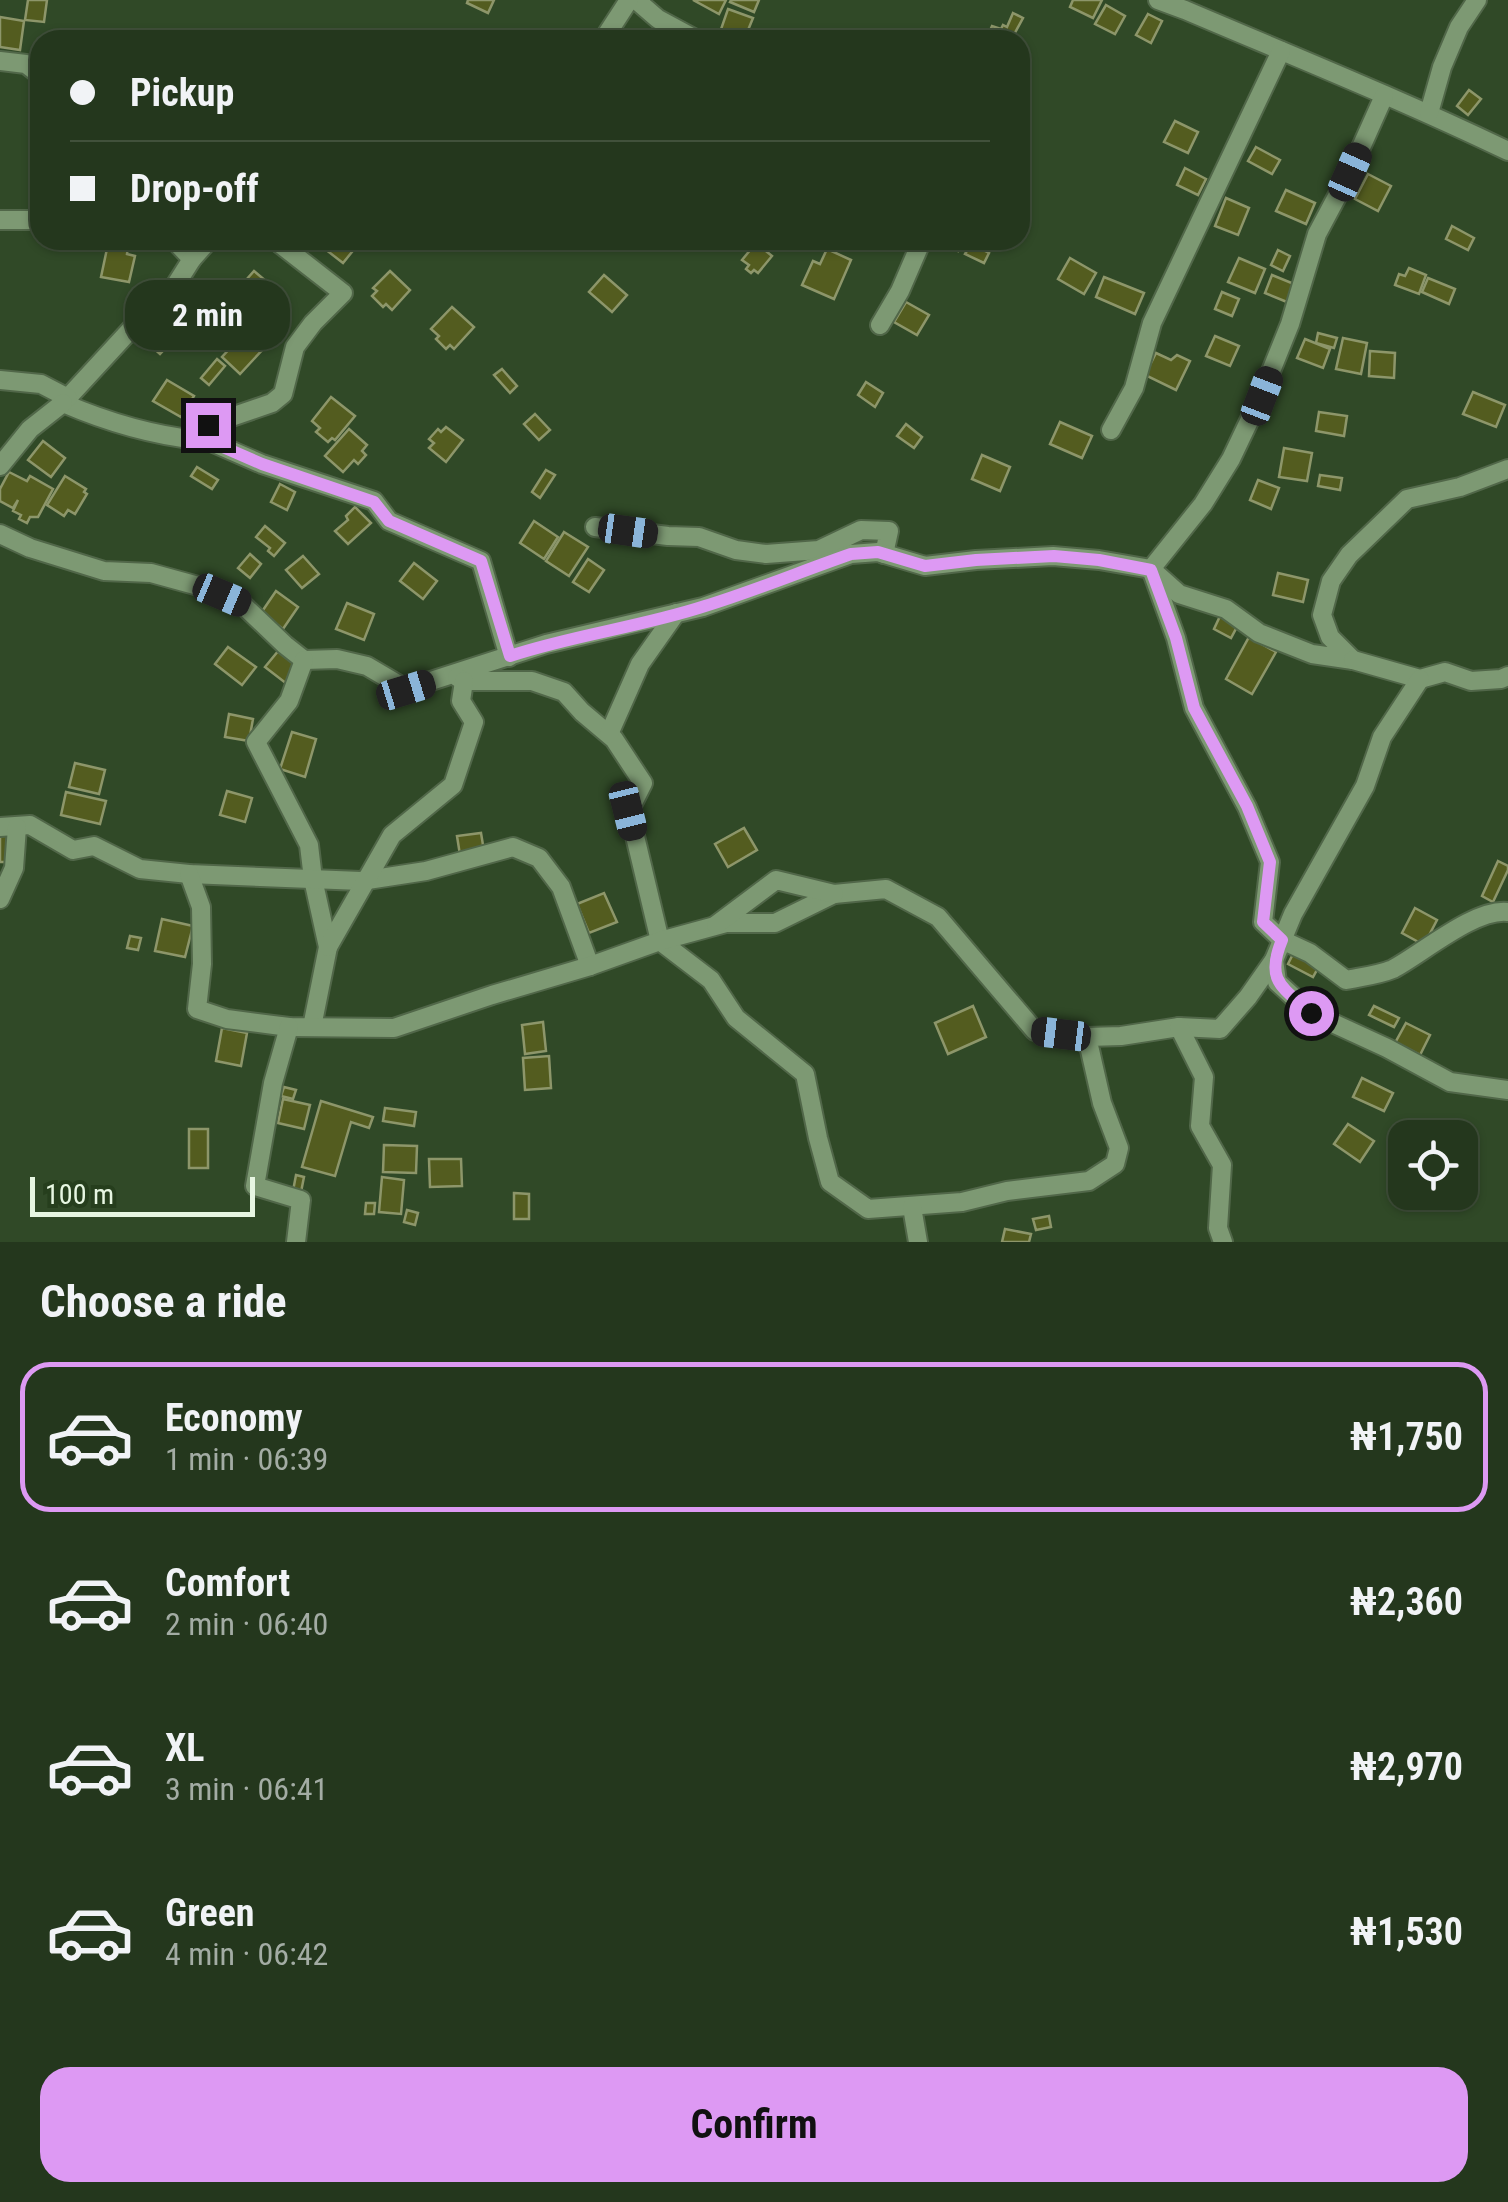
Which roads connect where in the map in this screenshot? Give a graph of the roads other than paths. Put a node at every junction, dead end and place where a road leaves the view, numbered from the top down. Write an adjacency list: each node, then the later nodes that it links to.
1 (633, 0): 4 (street); 5 (street)
2 (1158, 0): 6 (street)
3 (1478, 0): 10 (street)
4 (610, 30)
5 (679, 30)
6 (1281, 51): 9 (street); 22 (street)
7 (0, 61): 8 (street)
8 (30, 67)
9 (1384, 96): 10 (street); 29 (street)
10 (1428, 113): 11 (street)
11 (1508, 151)
12 (0, 220): 13 (street)
13 (30, 220)
14 (183, 250): 18 (street)
15 (200, 250): 18 (street)
16 (289, 250): 23 (street)
17 (918, 250): 19 (street)
18 (192, 259): 21 (street)
19 (880, 325)
20 (0, 380): 21 (street)
21 (66, 401): 23 (street); 24 (street)
22 (1110, 430)
23 (200, 437): 31 (street)
24 (0, 466)
25 (1508, 470): 33 (street)
26 (595, 527): 28 (street)
27 (0, 534): 32 (street)
28 (884, 554): 29 (street); 30 (street)
29 (1151, 570): 33 (street); 46 (street)
30 (676, 614): 31 (street); 37 (street)
31 (510, 656): 35 (street)
32 (304, 660): 35 (street); 40 (street)
33 (1354, 660): 36 (street)
34 (1508, 676): 36 (street)
35 (458, 678): 37 (street); 41 (street)
36 (1420, 679): 46 (street)
37 (609, 734): 47 (street)
38 (8, 827): 39 (street); 43 (street)
39 (188, 874): 40 (street); 51 (street)
40 (312, 879): 41 (street); 48 (street)
41 (366, 881): 48 (street); 50 (street)
42 (834, 894): 45 (street); 45 (street); 54 (street)
43 (0, 900)
44 (1508, 912): 46 (street)
45 (716, 926): 47 (street)
46 (1282, 940): 49 (street)
47 (660, 941): 50 (street); 56 (street)
48 (328, 947): 52 (street)
49 (1274, 960): 53 (street); 55 (street)
50 (590, 966): 52 (street)
51 (289, 1027): 52 (street); 57 (street)
52 (312, 1027)
53 (1180, 1027): 54 (street); 59 (street)
54 (1087, 1037): 56 (street)
55 (1508, 1090)
56 (912, 1207): 58 (street)
57 (296, 1242)
58 (918, 1242)
59 (1223, 1242)

